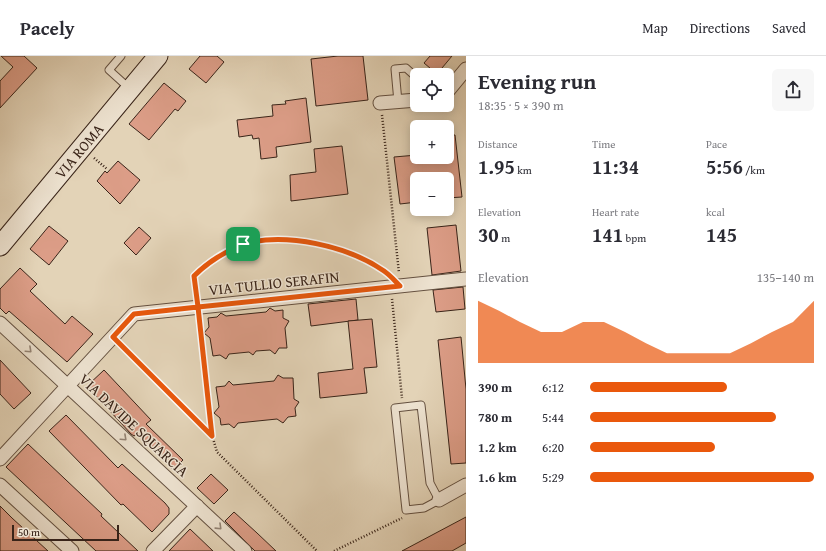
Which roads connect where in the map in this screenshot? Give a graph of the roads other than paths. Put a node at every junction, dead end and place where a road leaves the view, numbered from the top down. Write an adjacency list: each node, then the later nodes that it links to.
1 (121, 56): 6 (lane)
2 (158, 56): 6 (main road, VIA ROMA)
3 (466, 69): 5 (street)
4 (410, 72): 8 (lane)
5 (454, 84)
6 (130, 89): 10 (main road, VIA ROMA)
7 (410, 101): 8 (street)
8 (398, 102): 9 (street)
9 (380, 103)
10 (2, 241)
11 (466, 279): 13 (street, VIA TULLIO SERAFIN)
12 (0, 323): 13 (street, VIA DAVIDE SQUARCIA, one-way to 13)
13 (69, 387): 14 (street, VIA TULLIO SERAFIN); 18 (street, VIA DAVIDE SQUARCIA, one-way to 18)
14 (0, 459)
15 (0, 485): 19 (street)
16 (466, 486): 17 (street)
17 (439, 500): 17 (lane)
18 (197, 506): 20 (street); 21 (street, VIA DAVIDE SQUARCIA, one-way to 21)
19 (72, 551)
20 (153, 551)
21 (245, 551)

